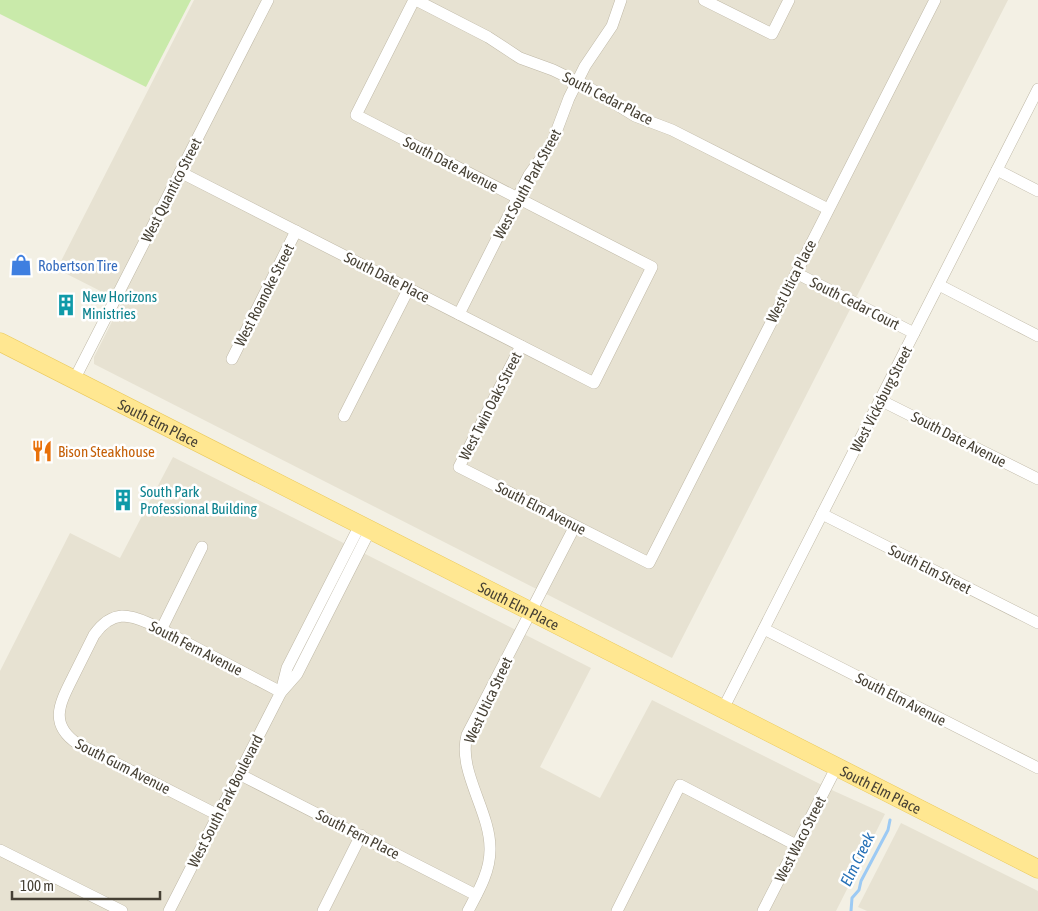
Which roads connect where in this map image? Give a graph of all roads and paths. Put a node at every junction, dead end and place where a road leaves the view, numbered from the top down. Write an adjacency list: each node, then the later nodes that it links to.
1 (268, 0): 10 (street, West Quantico Street)
2 (415, 0): 7 (street, South Cedar Place); 12 (street, South Date Avenue)
3 (622, 0): 7 (street, West South Park Street)
4 (704, 0): 5 (street)
5 (789, 0)
6 (935, 0): 13 (street, West Utica Place)
7 (578, 82): 12 (street, West South Park Street); 13 (street, South Cedar Place)
8 (1038, 89): 9 (street, West Vicksburg Street)
9 (997, 170): 11 (street); 16 (street, West Vicksburg Street)
10 (180, 172): 14 (street, South Date Place); 24 (street, West Quantico Street)
11 (1038, 191)
12 (518, 198): 18 (street, West South Park Street); 25 (street, South Date Avenue)
13 (828, 210): 15 (street, West Utica Place)
14 (296, 231): 17 (street, South Date Place); 23 (street, West Roanoke Street)
15 (796, 272): 19 (street, South Cedar Court); 34 (street, West Utica Place)
16 (939, 285): 19 (street, West Vicksburg Street); 20 (street)
17 (409, 288): 18 (street, South Date Place); 27 (street)
18 (459, 314): 22 (street, South Date Place)
19 (914, 333): 26 (street, West Vicksburg Street)
20 (1038, 336)
21 (0, 342): 24 (main road, South Elm Place)
22 (521, 346): 25 (street, South Date Place); 28 (street, West Twin Oaks Street)
23 (232, 358)
24 (74, 380): 32 (main road, South Elm Place)
25 (594, 383)
26 (880, 400): 29 (street, South Date Avenue); 30 (street, West Vicksburg Street)
27 (344, 416)
28 (459, 466): 31 (street, South Elm Avenue)
29 (1038, 479)
30 (822, 514): 37 (street, South Elm Street); 38 (street, West Vicksburg Street)
31 (575, 526): 34 (street, South Elm Avenue); 35 (street, West Utica Street)
32 (365, 527): 35 (main road, South Elm Place); 40 (street, West South Park Boulevard)
33 (202, 547): 39 (street)
34 (650, 563)
35 (531, 612): 41 (main road, South Elm Place); 50 (street, West Utica Street)
36 (109, 620): 39 (street, South Fern Avenue); 45 (street, South Gum Avenue)
37 (1038, 623)
38 (764, 629): 41 (street, West Vicksburg Street); 43 (street, South Elm Avenue)
39 (161, 630): 40 (street, South Fern Avenue)
40 (281, 692): 44 (street, West South Park Boulevard)
41 (723, 709): 42 (main road, South Elm Place)
42 (836, 766): 47 (street, West Waco Street); 49 (main road, South Elm Place)
43 (1038, 768)
44 (239, 774): 45 (street, West South Park Boulevard); 46 (street, South Fern Place)
45 (218, 814): 52 (street, West South Park Boulevard)
46 (361, 835): 50 (street, South Fern Place); 53 (street)
47 (796, 845): 55 (street); 56 (street, West Waco Street)
48 (0, 850): 51 (street)
49 (1038, 869)
50 (476, 896): 54 (street, West Utica Street)
51 (122, 911)
52 (169, 911)
53 (323, 911)
54 (468, 911)
55 (617, 911)
56 (763, 911)

